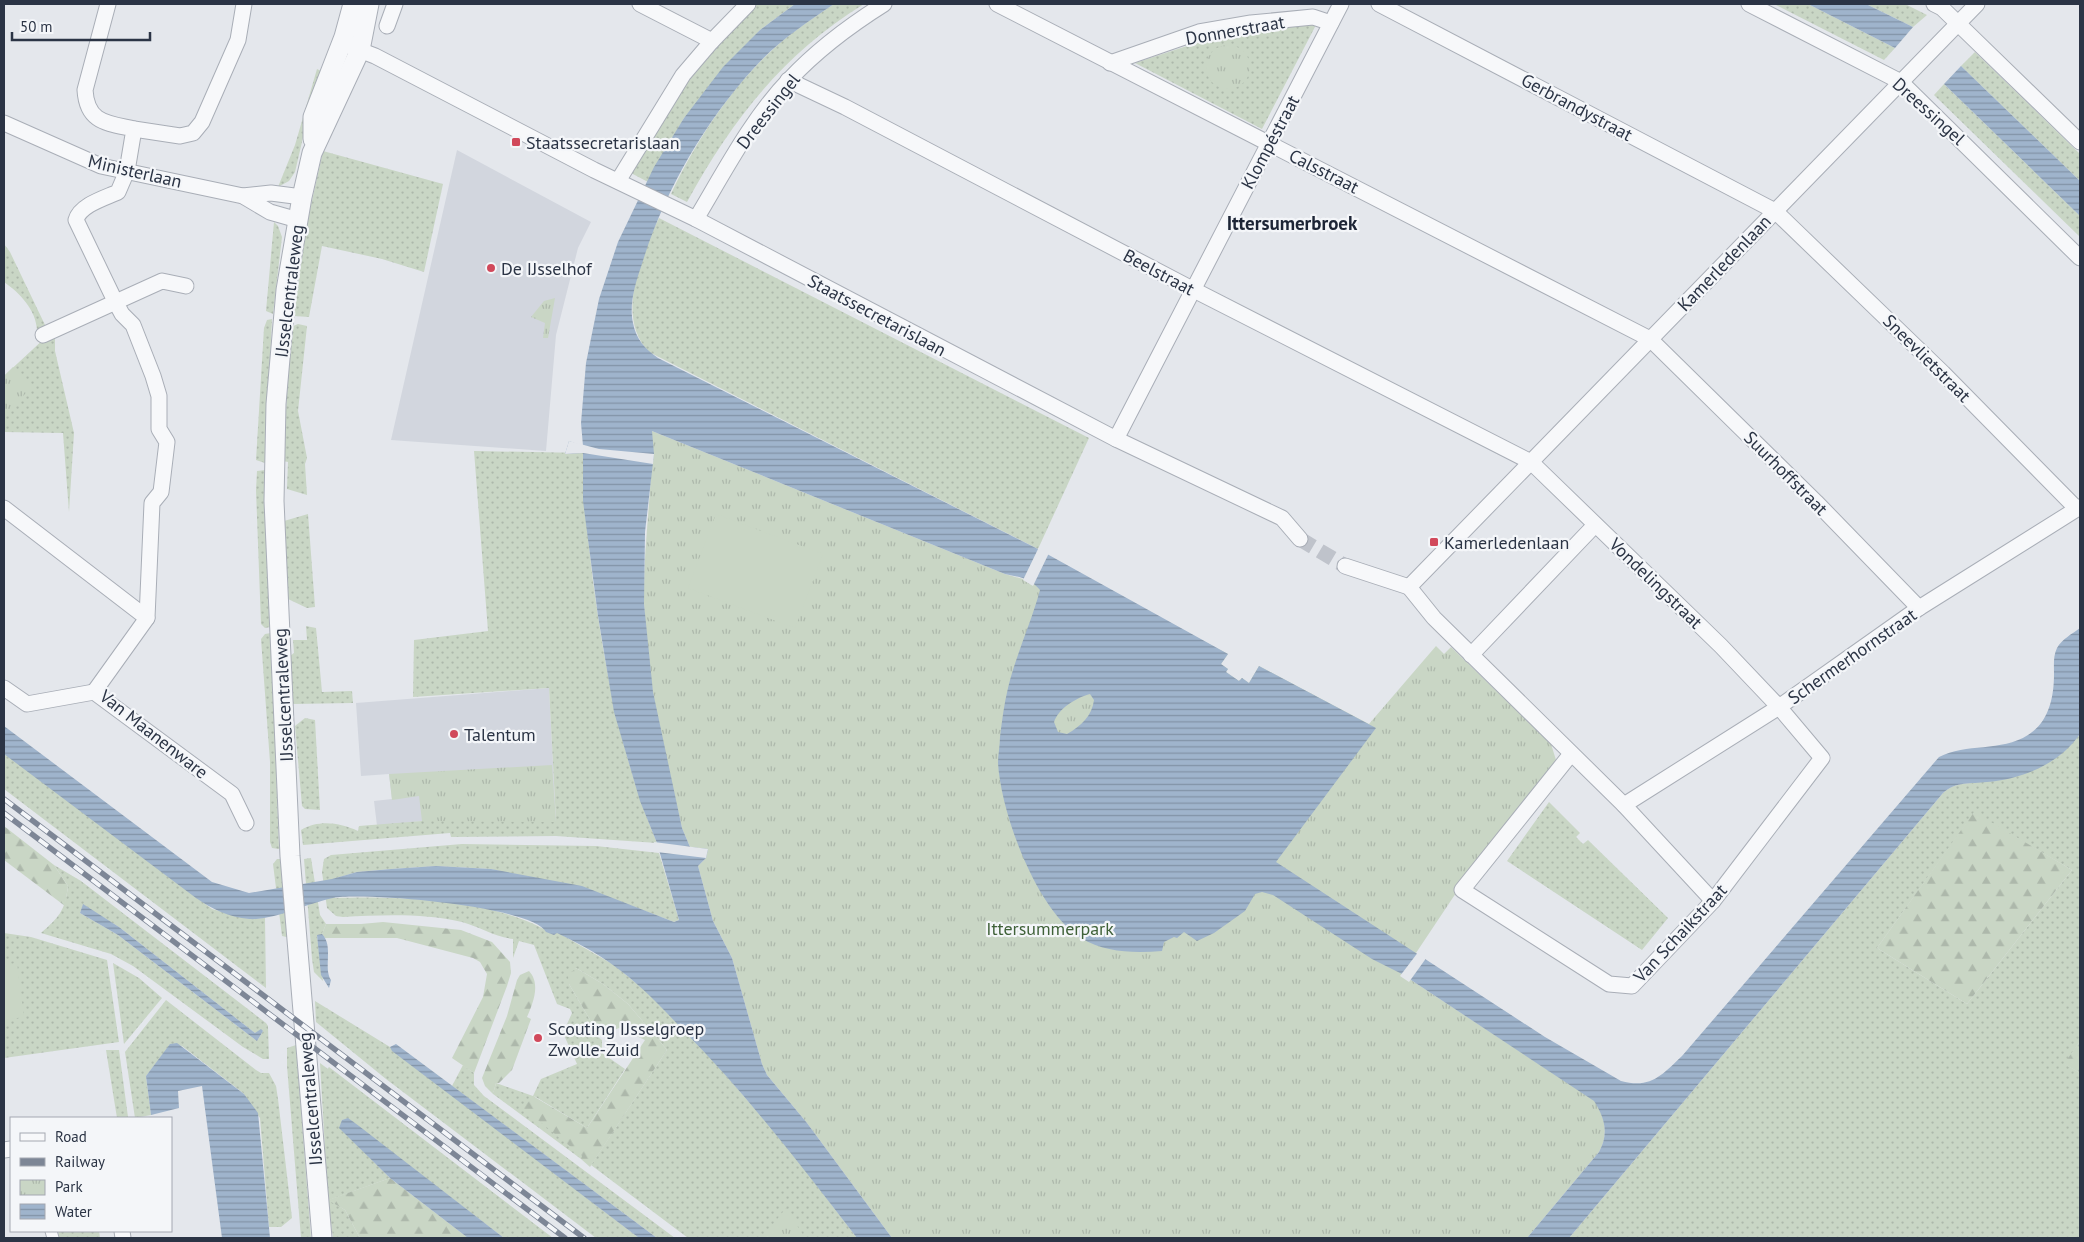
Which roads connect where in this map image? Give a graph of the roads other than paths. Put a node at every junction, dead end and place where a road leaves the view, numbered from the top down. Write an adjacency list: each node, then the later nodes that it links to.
1 (108, 4): 25 (street)
2 (244, 4): 25 (street)
3 (353, 4): 19 (street, IJsselcentraleweg)
4 (369, 4): 20 (street, IJsselcentraleweg)
5 (395, 4): 17 (street)
6 (640, 4): 18 (street)
7 (748, 4): 18 (street)
8 (884, 4): 22 (street, Dreessingel)
9 (997, 4): 21 (street, Calsstraat)
10 (1341, 4): 15 (street, Klompéstraat)
11 (1379, 4): 33 (street, Gerbrandystraat)
12 (1749, 4): 23 (street, Dreessingel)
13 (1934, 4): 16 (street)
14 (1977, 4): 16 (street, Kamerledenlaan)
15 (1331, 23): 21 (street, Donnerstraat); 27 (street, Klompéstraat)
16 (1958, 23): 23 (street, Kamerledenlaan); 26 (street)
17 (387, 26)
18 (712, 41): 30 (street)
19 (342, 43): 20 (street, Staatssecretarislaan); 28 (street, IJsselcentraleweg)
20 (360, 50): 28 (street, IJsselcentraleweg); 30 (street, Staatssecretarislaan)
21 (1110, 63): 27 (street, Calsstraat)
22 (788, 80): 34 (street, Dreessingel); 38 (street, Beelstraat)
23 (1901, 82): 33 (street, Kamerledenlaan); 36 (street, Dreessingel)
24 (4, 123): 29 (street, Ministerlaan)
25 (134, 129): 29 (street)
26 (2080, 142)
27 (1270, 143): 38 (street, Klompéstraat); 41 (street, Calsstraat)
28 (312, 153): 32 (street, IJsselcentraleweg)
29 (127, 171): 31 (street, Ministerlaan); 39 (street)
30 (620, 182): 34 (street, Staatssecretarislaan)
31 (243, 196): 32 (street, Ministerlaan); 35 (street, Ministerlaan)
32 (302, 197): 35 (street, IJsselcentraleweg)
33 (1775, 211): 41 (street, Kamerledenlaan); 45 (street, Sneevlietstraat)
34 (696, 219): 42 (street, Staatssecretarislaan)
35 (298, 220): 60 (street, IJsselcentraleweg)
36 (2080, 258)
37 (186, 286): 39 (street)
38 (1192, 289): 42 (street, Klompéstraat); 43 (street, Beelstraat)
39 (115, 301): 40 (street); 51 (street)
40 (43, 335)
41 (1650, 339): 43 (street, Kamerledenlaan); 50 (street, Suurhoffstraat)
42 (1116, 439): 47 (street, Staatssecretarislaan)
43 (1531, 462): 46 (street, Vondelingstraat); 49 (street, Kamerledenlaan)
44 (4, 508): 51 (street)
45 (2079, 508): 50 (street, Schermerhornstraat)
46 (1595, 525): 52 (street); 55 (street, Vondelingstraat)
47 (1300, 539)
48 (1345, 566): 49 (street)
49 (1409, 587): 52 (street)
50 (1919, 608): 55 (street, Schermerhornstraat)
51 (147, 618): 54 (street, Van Maanenware)
52 (1471, 655): 56 (street)
53 (4, 688): 54 (street)
54 (94, 692): 58 (street, Van Maanenware)
55 (1779, 707): 57 (street, Schermerhornstraat); 59 (street, Van Schaikstraat)
56 (1571, 754): 57 (street); 59 (street, Van Schaikstraat)
57 (1624, 806): 59 (street)
58 (246, 823)
59 (1713, 901)
60 (322, 1238)

